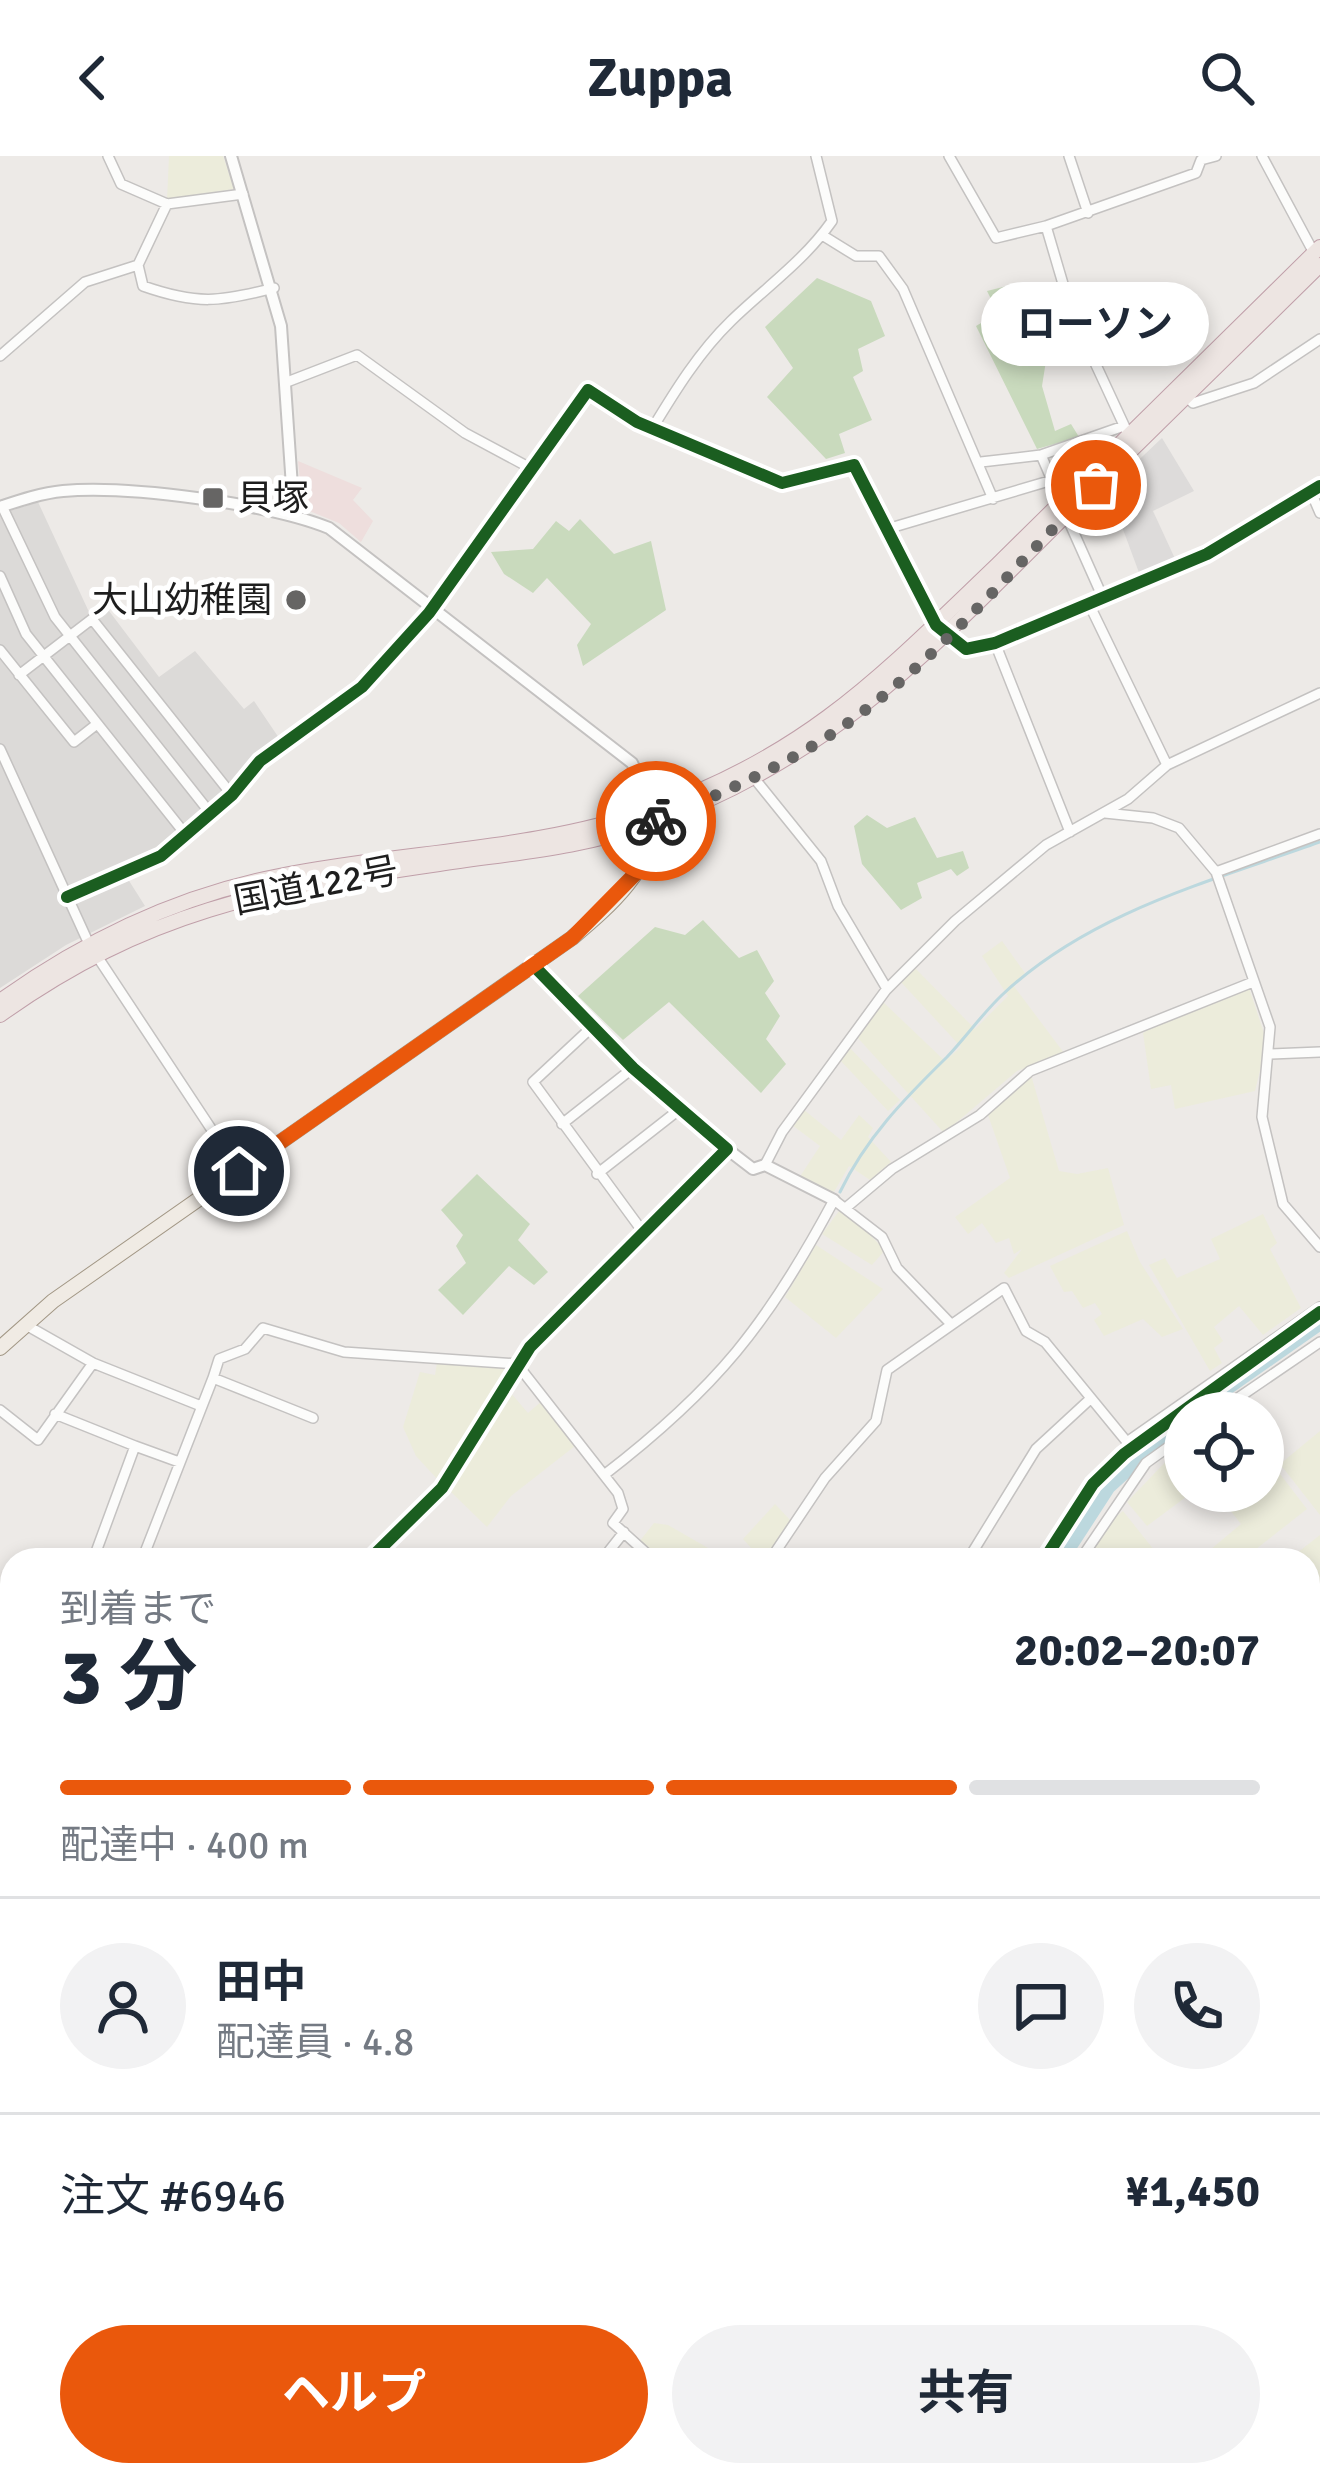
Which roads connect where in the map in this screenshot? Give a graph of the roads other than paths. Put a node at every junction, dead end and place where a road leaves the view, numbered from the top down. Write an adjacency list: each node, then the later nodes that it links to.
1 (109, 156): 10 (street)
2 (231, 156): 9 (street)
3 (816, 156): 13 (street)
4 (949, 156): 12 (street)
5 (1069, 156): 11 (street)
6 (1216, 156): 8 (street)
7 (1262, 156): 14 (street)
8 (1198, 158): 11 (street)
9 (243, 194): 10 (street); 16 (street)
10 (167, 204): 15 (street)
11 (1088, 213): 12 (street)
12 (1046, 226): 22 (street)
13 (822, 235): 21 (street); 24 (street)
14 (1319, 260): 20 (highway); 22 (highway)
15 (138, 266): 16 (street); 18 (street)
16 (274, 288): 19 (street)
17 (1320, 339): 20 (street)
18 (0, 356)
19 (286, 382): 25 (street); 32 (street)
20 (1186, 396): 30 (highway)
21 (652, 428): 25 (street); 33 (street)
22 (1125, 432): 23 (street); 30 (highway)
23 (1041, 455): 24 (street); 26 (street)
24 (980, 462): 28 (street)
25 (534, 470): 37 (street)
26 (1049, 481): 28 (street); 30 (street)
27 (1316, 489): 31 (street); 35 (street)
28 (993, 499): 33 (street)
29 (1, 506): 32 (street); 39 (street)
30 (1064, 508): 35 (street); 38 (highway)
31 (1320, 513)
32 (294, 516): 37 (street)
33 (887, 530): 38 (street)
34 (0, 576): 42 (street)
35 (1103, 598): 36 (street)
36 (1089, 604): 40 (street); 47 (street)
37 (432, 605): 49 (street); 52 (street)
38 (942, 630): 40 (street); 48 (highway); 52 (highway)
39 (69, 637): 42 (street); 49 (street); 51 (street)
40 (994, 643): 53 (street)
41 (0, 650): 43 (street)
42 (44, 656): 43 (street); 45 (street)
43 (19, 675): 45 (street)
44 (1320, 693): 47 (street)
45 (97, 724): 55 (street)
46 (0, 749): 57 (street)
47 (1167, 765): 50 (street)
48 (754, 778): 52 (highway); 61 (street)
49 (232, 795): 51 (street)
50 (1105, 813): 53 (street); 56 (street)
51 (211, 814): 55 (street)
52 (655, 815): 58 (highway, 国道122号); 59 (main road)
53 (1070, 832): 61 (street)
54 (1320, 834): 56 (street)
55 (186, 835): 57 (street)
56 (1216, 872): 60 (street)
57 (67, 897): 58 (street)
58 (92, 949): 62 (highway, 国道122号); 63 (highway, 国道122号); 72 (street)
59 (532, 965): 64 (street); 72 (main road)
60 (1253, 982): 66 (street); 75 (street)
61 (887, 989): 71 (street)
62 (0, 1001)
63 (0, 1016)
64 (592, 1027): 67 (street); 69 (street)
65 (1320, 1052): 66 (street)
66 (1271, 1054): 77 (street)
67 (633, 1068): 68 (street); 69 (street)
68 (680, 1109): 70 (street); 73 (street)
69 (562, 1124): 73 (street)
70 (727, 1149): 71 (street); 76 (street)
71 (765, 1165): 74 (street)
72 (239, 1171): 80 (main road)
73 (597, 1174): 76 (street)
74 (834, 1200): 75 (street); 95 (street)
75 (848, 1206): 79 (street)
76 (643, 1232): 84 (street)
77 (1320, 1247)
78 (1320, 1307): 87 (street)
79 (950, 1323): 87 (street); 102 (street)
80 (26, 1325): 82 (main road); 83 (street)
81 (1320, 1342): 86 (street)
82 (0, 1348)
83 (93, 1363): 88 (street); 90 (street)
84 (517, 1364): 85 (street); 95 (street); 99 (street)
85 (213, 1378): 88 (street); 91 (street)
86 (1247, 1392)
87 (1088, 1401): 103 (street)
88 (201, 1406): 94 (street)
89 (0, 1410): 90 (street)
90 (55, 1414): 92 (street)
91 (313, 1418)
92 (135, 1447): 94 (street); 97 (street)
93 (1164, 1451): 104 (street)
94 (179, 1462): 98 (street)
95 (604, 1475): 96 (street)
96 (624, 1532): 100 (street); 101 (street)
97 (97, 1548)
98 (147, 1548)
99 (381, 1548)
100 (611, 1548)
101 (641, 1548)
102 (778, 1548)
103 (978, 1548)
104 (1088, 1548)

